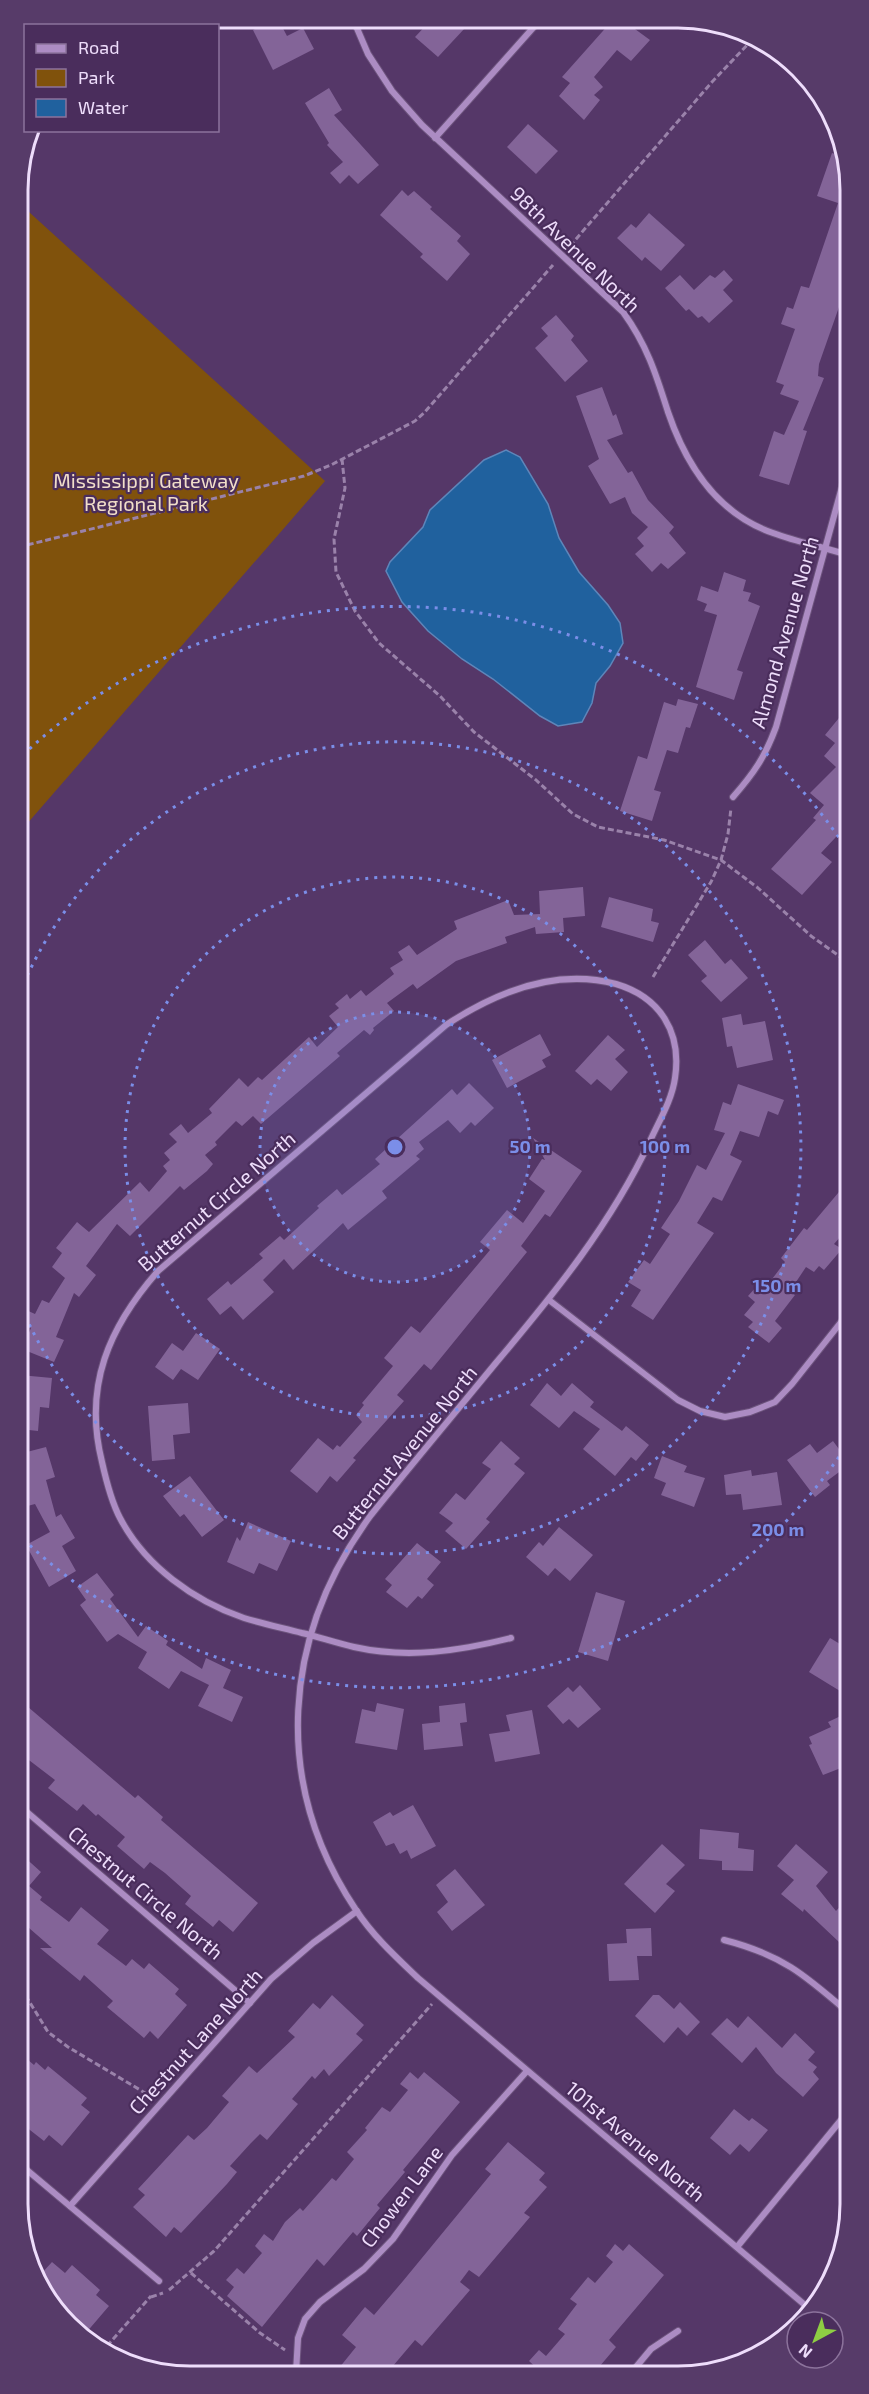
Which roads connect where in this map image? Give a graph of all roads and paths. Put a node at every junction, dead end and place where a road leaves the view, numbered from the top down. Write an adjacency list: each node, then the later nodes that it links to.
1 (357, 28): 4 (street, 98th Avenue North)
2 (533, 28): 4 (street)
3 (748, 44): 5 (path)
4 (435, 138): 10 (street, 98th Avenue North)
5 (570, 246)
6 (553, 265): 7 (path)
7 (342, 459): 9 (path); 13 (path)
8 (840, 494): 10 (street, Almond Avenue North)
9 (29, 545)
10 (825, 547): 11 (street, 98th Avenue North); 12 (street, Almond Avenue North)
11 (840, 552)
12 (733, 797): 13 (path)
13 (721, 860): 14 (path); 15 (path)
14 (840, 957)
15 (653, 977)
16 (627, 987): 17 (street, Butternut Avenue North); 19 (street, Butternut Circle North)
17 (549, 1300): 18 (street); 19 (street, Butternut Avenue North)
18 (840, 1323)
19 (311, 1635): 20 (street, Butternut Circle North); 22 (street, Butternut Avenue North)
20 (511, 1638)
21 (28, 1813): 26 (street, Chestnut Circle North)
22 (357, 1911): 24 (street, Butternut Avenue North); 26 (street, Chestnut Lane North)
23 (724, 1940): 27 (street)
24 (440, 1996): 28 (street, 101st Avenue North); 34 (path)
25 (28, 2000): 29 (path)
26 (250, 2003): 29 (street, Chestnut Lane North)
27 (840, 2006)
28 (527, 2071): 33 (street, 101st Avenue North); 40 (street, Chowen Lane)
29 (161, 2103): 32 (street, Chestnut Lane North)
30 (840, 2121): 33 (street)
31 (28, 2171): 32 (street)
32 (70, 2206): 35 (street)
33 (737, 2247): 37 (street, 101st Avenue North)
34 (191, 2273): 36 (path); 40 (path)
35 (159, 2282): 36 (path)
36 (151, 2296): 39 (path)
37 (804, 2304)
38 (678, 2331): 42 (street)
39 (109, 2343)
40 (296, 2354): 41 (street, Chowen Lane)
41 (296, 2366)
42 (637, 2366)

